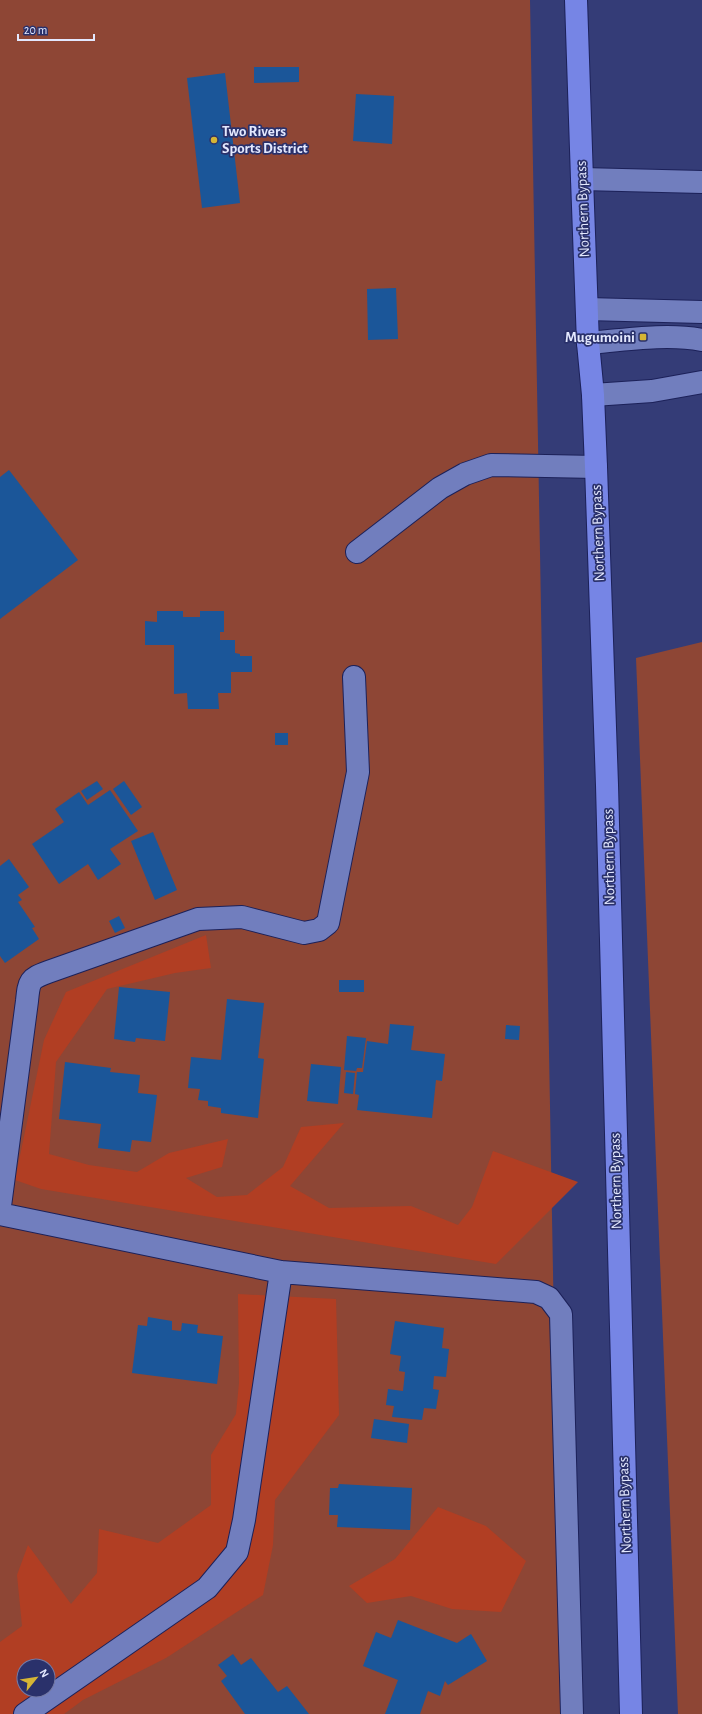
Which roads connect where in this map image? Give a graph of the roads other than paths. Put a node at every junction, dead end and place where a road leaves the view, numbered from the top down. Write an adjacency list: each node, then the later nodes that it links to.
1 (576, 0): 2 (main road, Northern Bypass)
2 (582, 179): 3 (street); 4 (main road, Northern Bypass)
3 (702, 182)
4 (587, 309): 5 (street); 7 (main road, Northern Bypass)
5 (702, 312)
6 (702, 340): 7 (street)
7 (588, 343): 9 (main road, Northern Bypass)
8 (702, 382): 9 (street)
9 (593, 395): 10 (main road, Northern Bypass)
10 (596, 467): 11 (street); 18 (main road, Northern Bypass)
11 (357, 552)
12 (354, 677): 13 (street)
13 (0, 1206)
14 (0, 1214): 15 (street)
15 (280, 1272): 16 (street); 17 (street)
16 (25, 1714)
17 (572, 1714)
18 (631, 1714)

